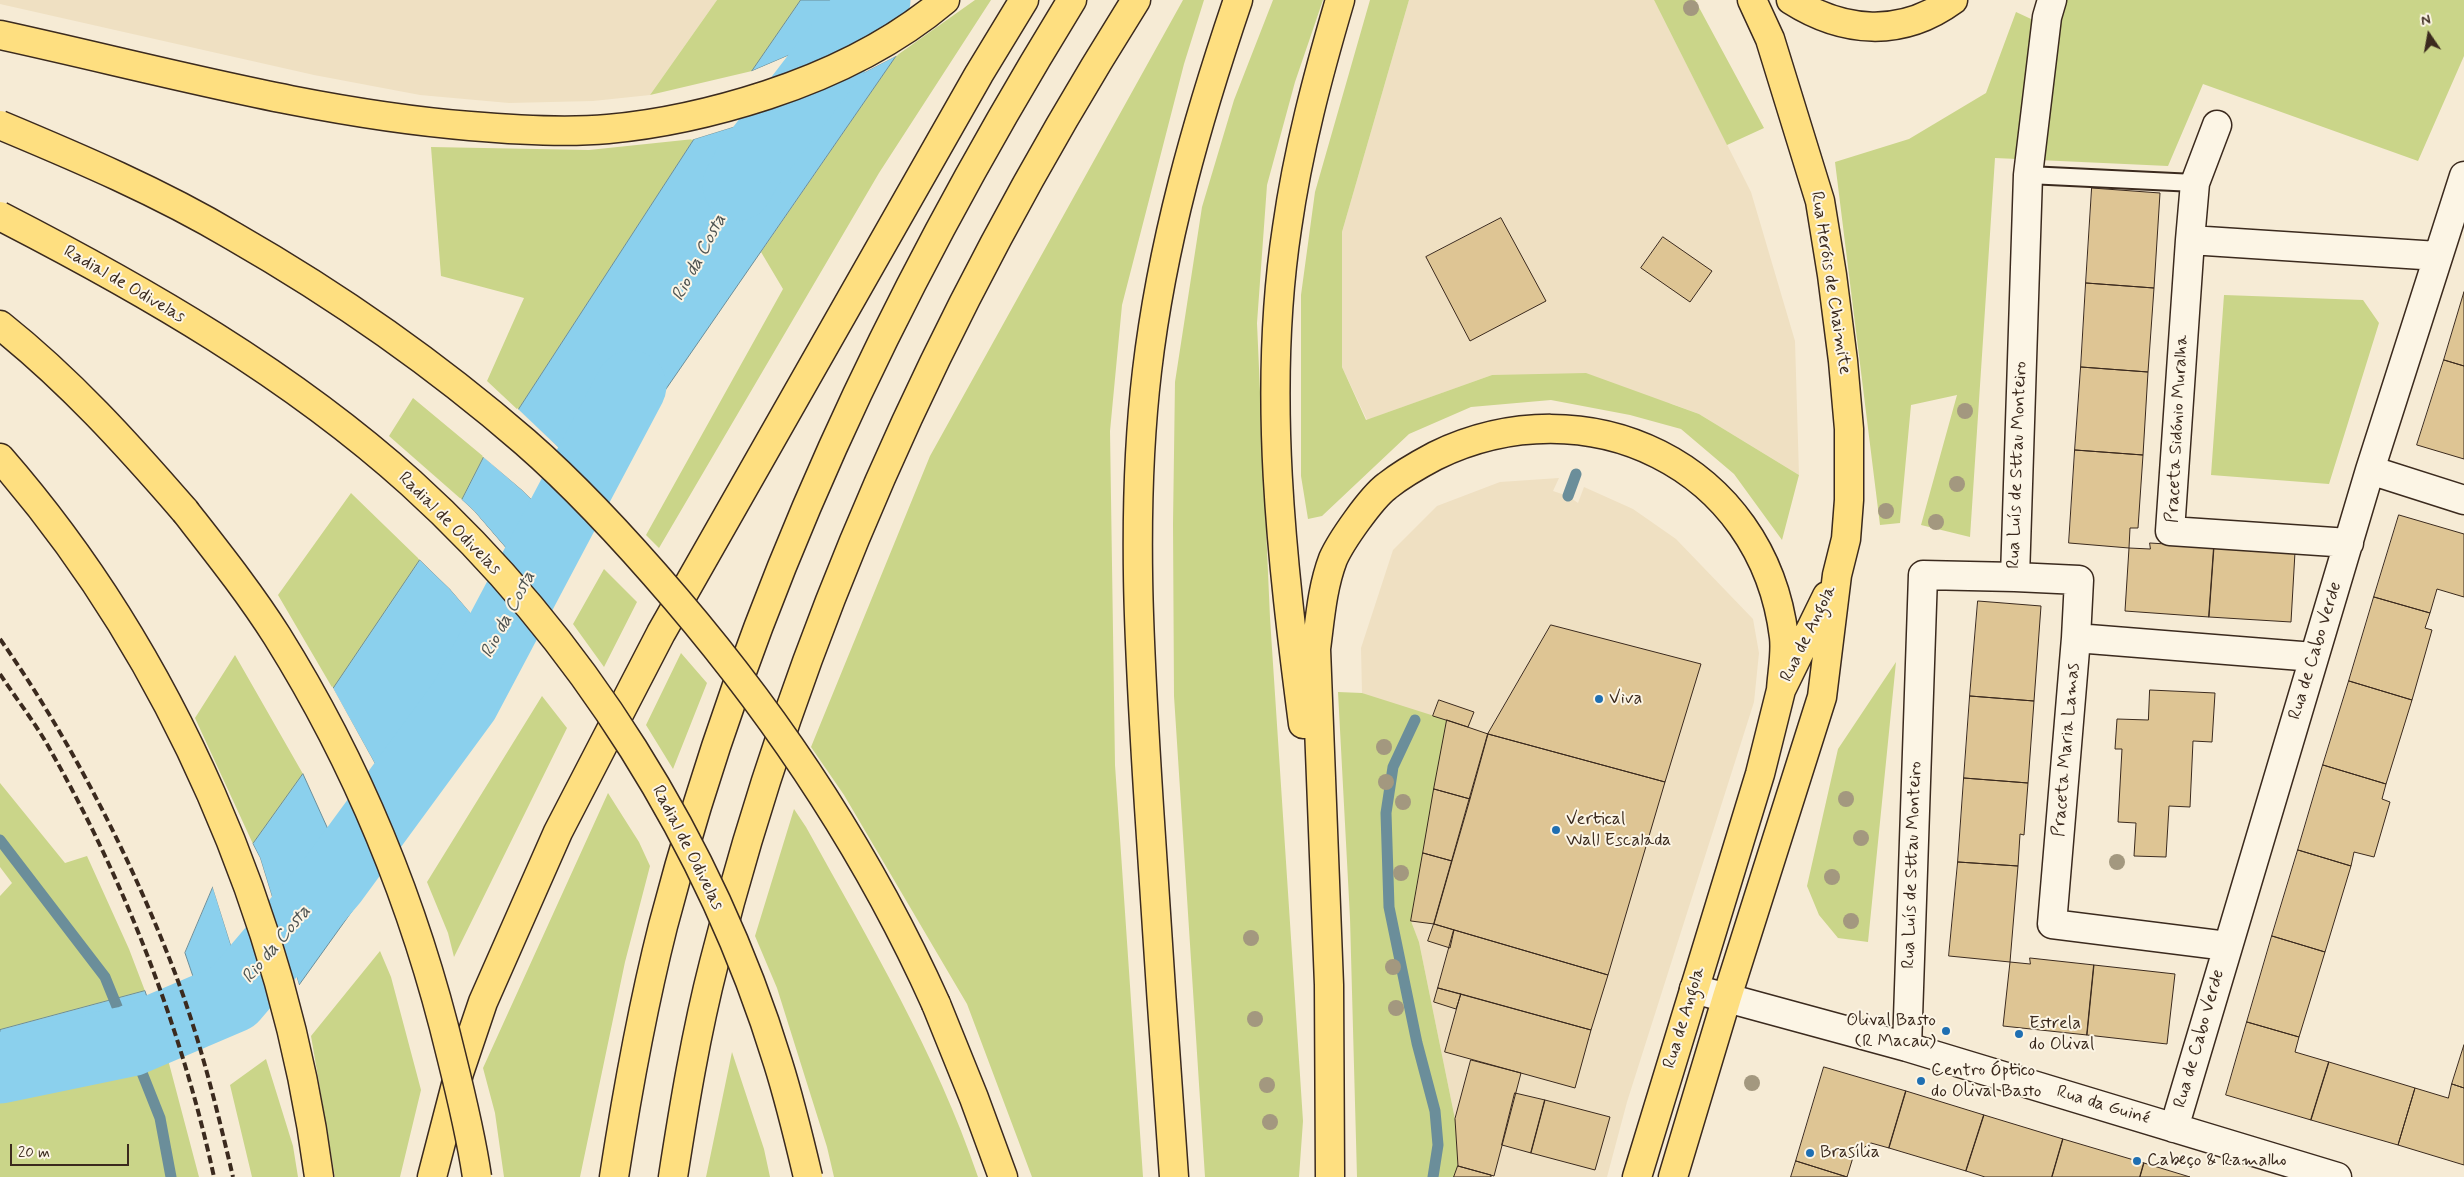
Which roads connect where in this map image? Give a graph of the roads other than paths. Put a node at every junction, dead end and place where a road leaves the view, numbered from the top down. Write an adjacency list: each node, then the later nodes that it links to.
1 (945, 0): 11 (main road)
2 (1024, 0): 37 (main road)
3 (1072, 0): 39 (main road)
4 (1136, 0): 40 (main road)
5 (1238, 0): 43 (main road)
6 (1340, 0): 30 (main road)
7 (1752, 0): 25 (main road, Rua Heróis de Chaimite)
8 (1790, 0): 9 (main road)
9 (1953, 0)
10 (2052, 0): 14 (street, Rua Luís de Sttau Monteiro)
11 (0, 35)
12 (0, 125): 42 (main road, bridge)
13 (2217, 125): 16 (street, Praceta Sidónio Muralha)
14 (2028, 174): 16 (lane); 26 (street, Rua Luís de Sttau Monteiro)
15 (2464, 176): 19 (street, Rua de Cabo Verde)
16 (2195, 183): 18 (street, Praceta Sidónio Muralha)
17 (0, 216): 41 (main road, Radial de Odivelas, bridge)
18 (2190, 240): 19 (street); 24 (street, Praceta Sidónio Muralha)
19 (2438, 256): 22 (street, Rua de Cabo Verde)
20 (0, 325): 38 (main road, bridge)
21 (0, 458): 36 (main road)
22 (2370, 470): 23 (street); 24 (street, Rua de Cabo Verde)
23 (2464, 500)
24 (2349, 543): 28 (street, Rua de Cabo Verde)
25 (1837, 575): 29 (main road, Rua de Angola); 33 (main road, Rua de Angola)
26 (2015, 578): 27 (street); 34 (street, Rua Luís de Sttau Monteiro)
27 (2076, 638): 28 (street, Praceta Maria Lamas); 31 (street, Praceta Maria Lamas)
28 (2314, 657): 31 (street, Rua de Cabo Verde)
29 (1781, 690): 30 (main road); 32 (main road, Rua de Angola)
30 (1325, 902): 44 (main road)
31 (2227, 946): 35 (street, Rua de Cabo Verde)
32 (1694, 989): 33 (street, Rua da Guiné); 45 (main road, Rua de Angola)
33 (1726, 997): 34 (street, Rua da Guiné); 46 (main road, Rua de Angola)
34 (1907, 1047): 35 (street, Rua da Guiné)
35 (2174, 1128): 47 (street, Rua da Guiné)
36 (319, 1177)
37 (432, 1177)
38 (477, 1177)
39 (614, 1177)
40 (673, 1177)
41 (808, 1177)
42 (1003, 1177)
43 (1174, 1177)
44 (1330, 1177)
45 (1636, 1177)
46 (1673, 1177)
47 (2337, 1177)

